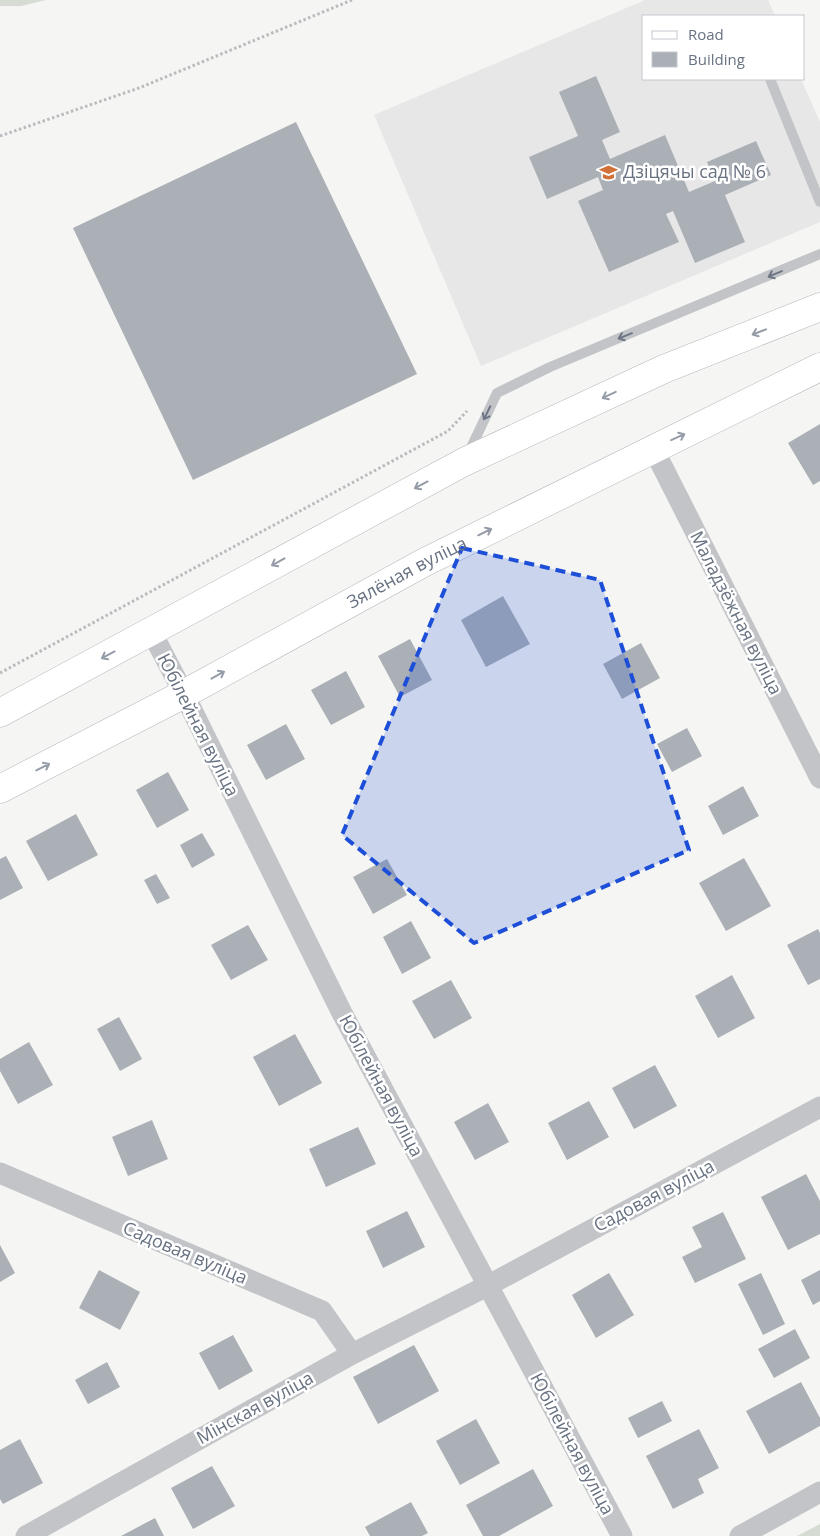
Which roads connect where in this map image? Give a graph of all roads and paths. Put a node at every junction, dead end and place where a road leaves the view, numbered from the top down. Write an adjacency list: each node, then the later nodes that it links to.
1 (352, 0): 3 (path)
2 (770, 80): 4 (lane)
3 (0, 136)
4 (820, 202)
5 (820, 254): 10 (lane, one-way to 10)
6 (820, 307): 10 (main road, one-way to 10)
7 (820, 368): 9 (main road, Зялёная вуліца, one-way to 7)
8 (468, 410): 12 (path)
9 (653, 448): 13 (main road, Зялёная вуліца, one-way to 9); 15 (street, Маладзёжная вуліца)
10 (464, 462): 11 (main road, one-way to 11)
11 (150, 632): 13 (street, Юбілейная вуліца); 14 (main road, one-way to 14)
12 (0, 673)
13 (184, 694): 16 (main road, Зялёная вуліца, one-way to 13); 19 (street, Юбілейная вуліца)
14 (0, 713)
15 (820, 778)
16 (0, 789)
17 (820, 1107): 19 (street, Садовая вуліца)
18 (3, 1179): 20 (street, Садовая вуліца)
19 (487, 1286): 20 (street, Мінская вуліца); 23 (street, Юбілейная вуліца)
20 (352, 1354): 22 (street, Мінская вуліца)
21 (820, 1492): 24 (street)
22 (26, 1536)
23 (622, 1536)
24 (740, 1536)

